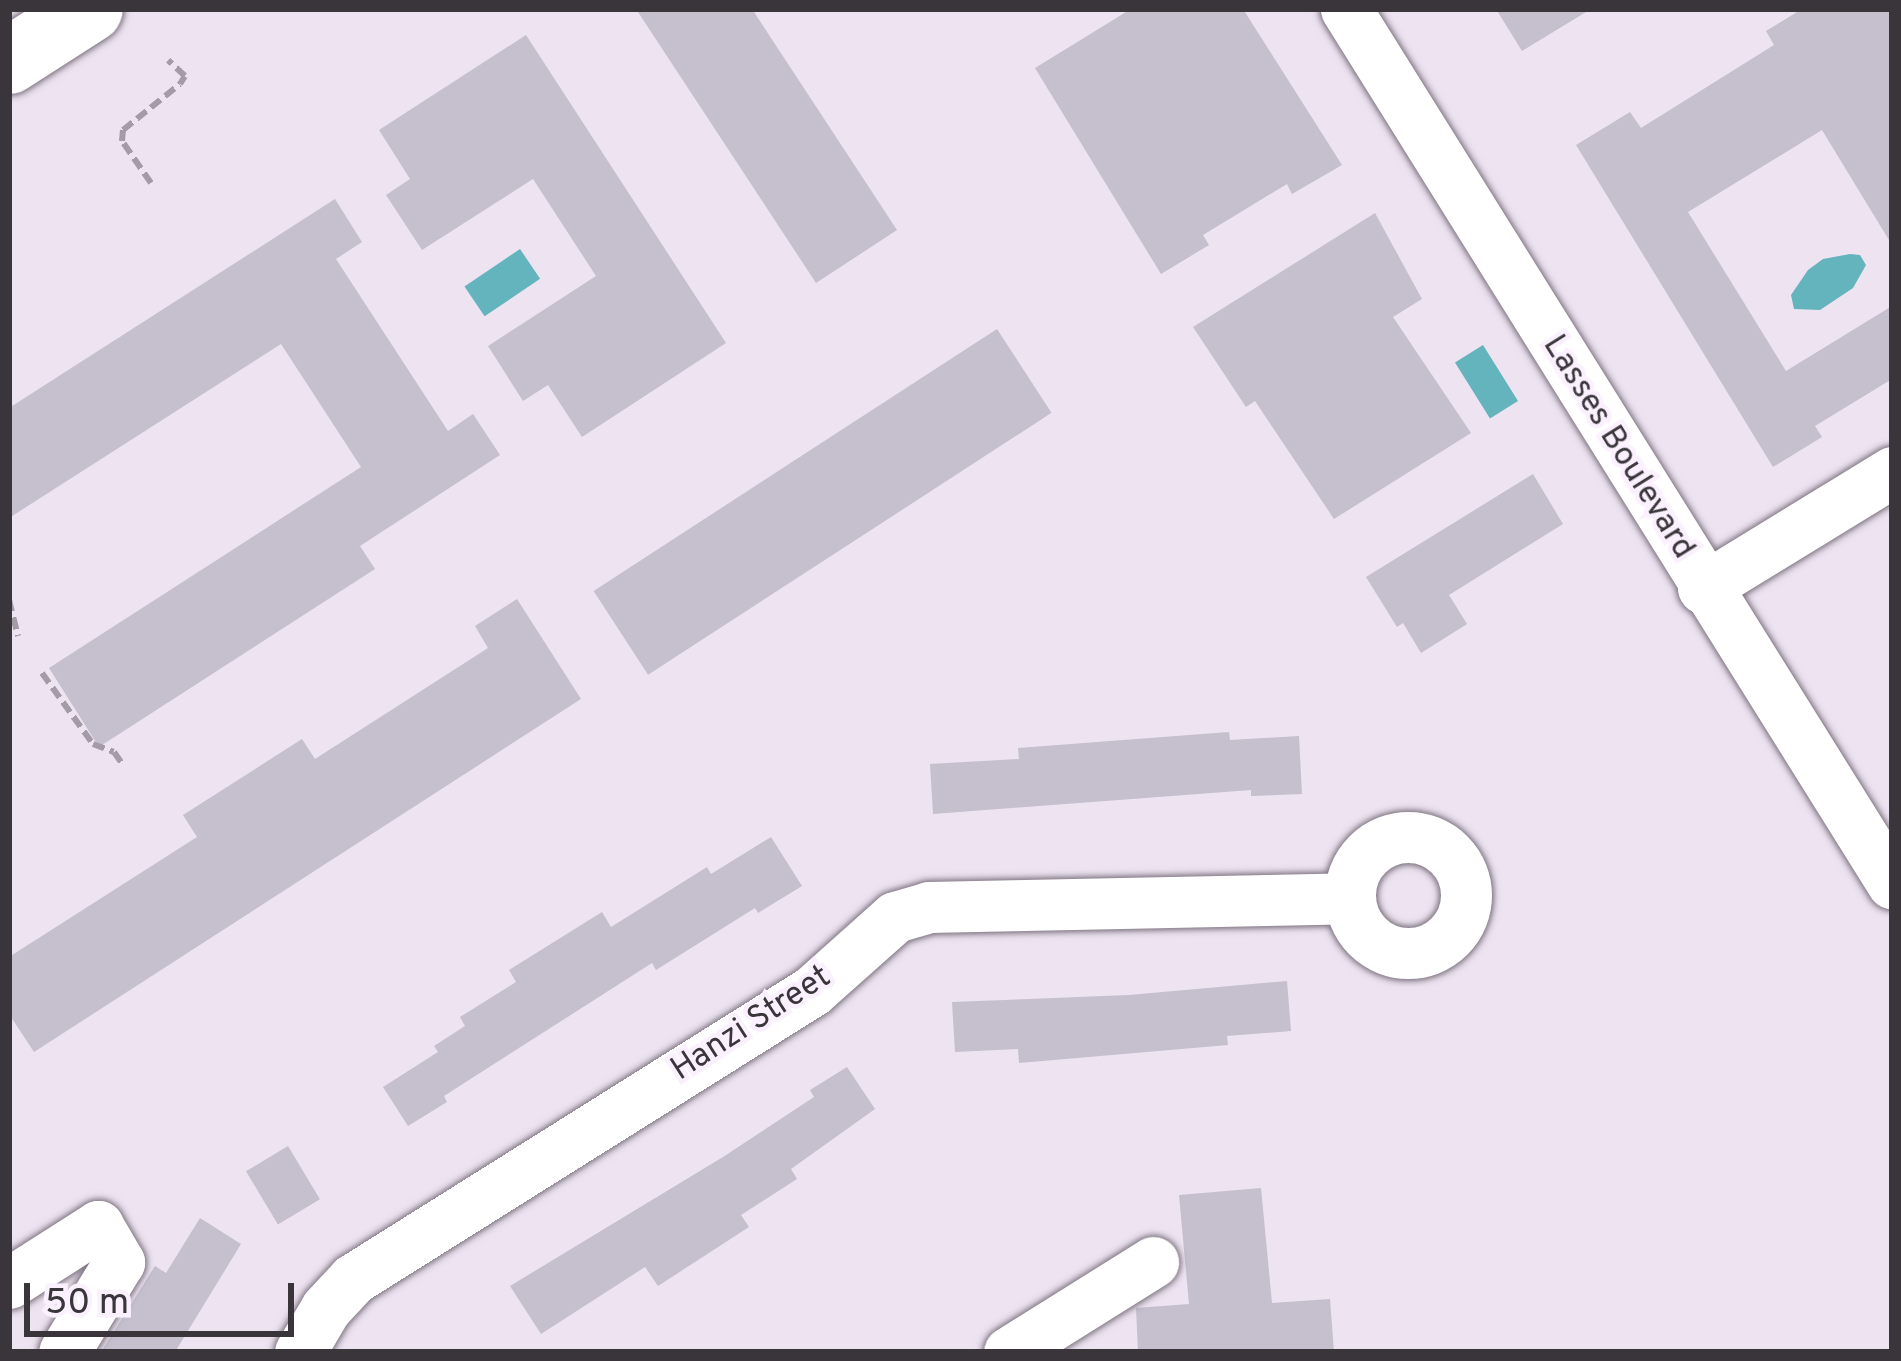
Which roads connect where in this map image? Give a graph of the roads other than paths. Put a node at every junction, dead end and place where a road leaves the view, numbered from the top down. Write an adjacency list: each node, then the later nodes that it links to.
1 (90, 9): 3 (main road)
2 (1346, 9): 5 (street, Lasses Boulevard)
3 (9, 61)
4 (1892, 472): 5 (street)
5 (1703, 588): 6 (street, Lasses Boulevard)
6 (1892, 883)
7 (1350, 898): 11 (street, Hanzi Street)
8 (1153, 1262): 12 (street)
9 (15, 1264): 10 (street)
10 (64, 1352)
11 (301, 1352)
12 (1009, 1352)

